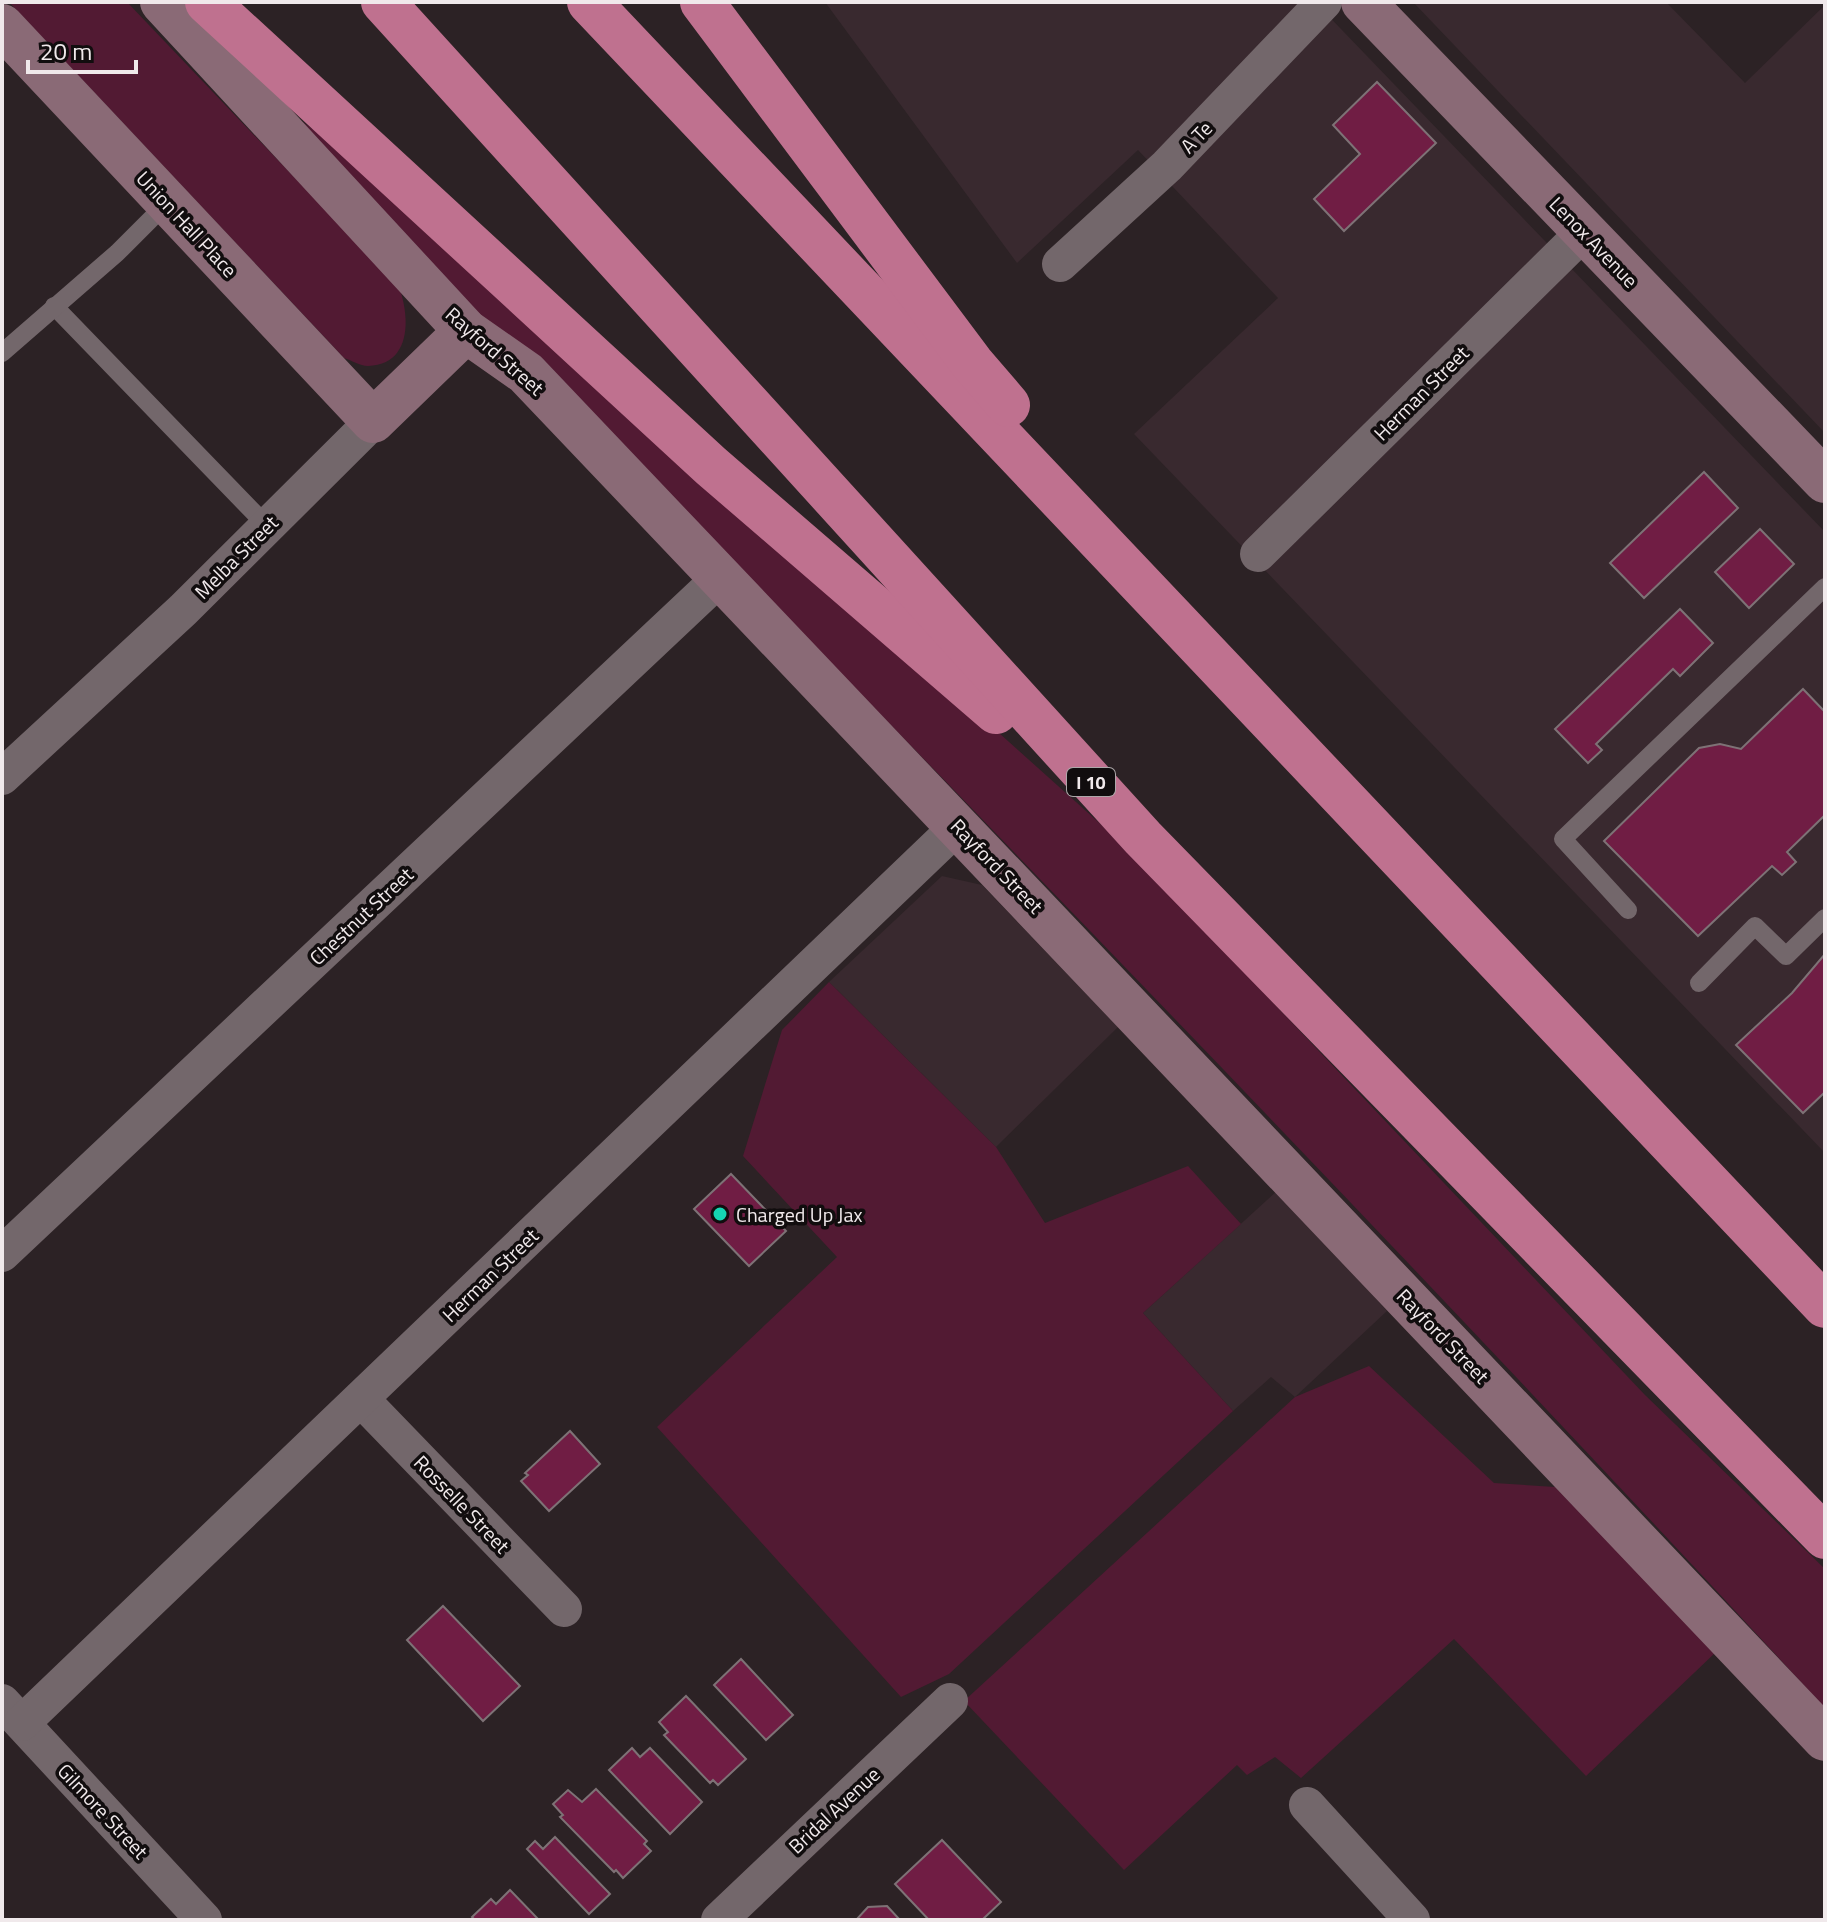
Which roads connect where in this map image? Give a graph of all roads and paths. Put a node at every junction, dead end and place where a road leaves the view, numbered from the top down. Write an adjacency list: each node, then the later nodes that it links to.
1 (162, 2): 13 (street, Rayford Street)
2 (207, 2): 24 (highway)
3 (383, 2): 24 (highway, I 10)
4 (589, 2): 22 (highway)
5 (702, 2): 22 (highway)
6 (1324, 2): 11 (street, A Te)
7 (1363, 2): 10 (street, Lenox Avenue)
8 (2, 26): 9 (street, Union Hall Place)
9 (168, 202): 12 (lane); 15 (street, Union Hall Place)
10 (1584, 232): 16 (street, Lenox Avenue); 18 (street, Herman Street)
11 (1060, 264)
12 (54, 306): 14 (lane); 17 (lane)
13 (466, 331): 15 (street, Melba Street); 19 (street, Rayford Street)
14 (2, 353)
15 (373, 421): 17 (street, Melba Street)
16 (1825, 481)
17 (267, 526): 21 (street, Melba Street)
18 (1258, 554)
19 (721, 577): 23 (street, Rayford Street); 28 (street, Chestnut Street)
20 (1825, 587): 25 (lane)
21 (2, 777)
22 (1352, 809): 29 (highway)
23 (958, 826): 30 (street, Herman Street); 35 (street, Rayford Street)
24 (1143, 838): 31 (highway, I 10)
25 (1628, 910)
26 (1825, 918): 27 (lane)
27 (1699, 983)
28 (2, 1254)
29 (1825, 1306)
30 (361, 1399): 32 (street, Rosselle Street); 34 (street, Herman Street)
31 (1825, 1537)
32 (564, 1609)
33 (950, 1701): 38 (street, Bridal Avenue)
34 (12, 1712): 37 (street, Gilmore Street)
35 (1825, 1739)
36 (1307, 1805): 39 (street)
37 (204, 1920)
38 (719, 1920)
39 (1412, 1920)

